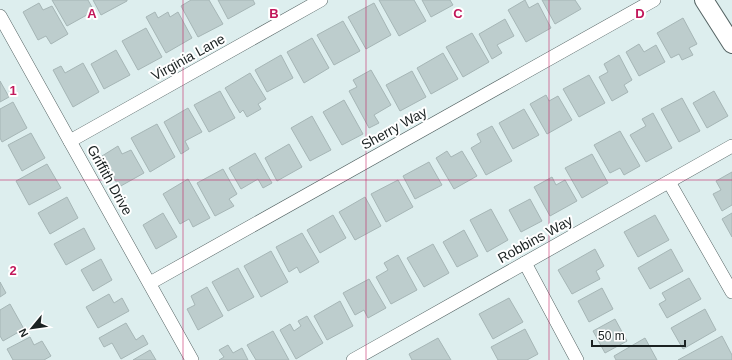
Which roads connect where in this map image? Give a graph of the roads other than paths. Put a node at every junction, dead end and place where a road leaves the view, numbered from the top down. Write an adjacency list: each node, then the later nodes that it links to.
1 (321, 0): 6 (street, Virginia Lane)
2 (654, 0): 10 (street, Sherry Way)
3 (704, 0): 5 (main road)
4 (0, 16): 6 (street, Griffith Drive)
5 (732, 44)
6 (70, 141): 10 (street, Griffith Drive)
7 (732, 146): 8 (street, Robbins Way)
8 (669, 182): 9 (street, Robbins Way); 11 (street)
9 (525, 263): 12 (street, Robbins Way); 15 (street)
10 (150, 283): 13 (street, Griffith Drive)
11 (732, 292)
12 (375, 354): 14 (street, Robbins Way)
13 (192, 360)
14 (353, 360)
15 (577, 360)

